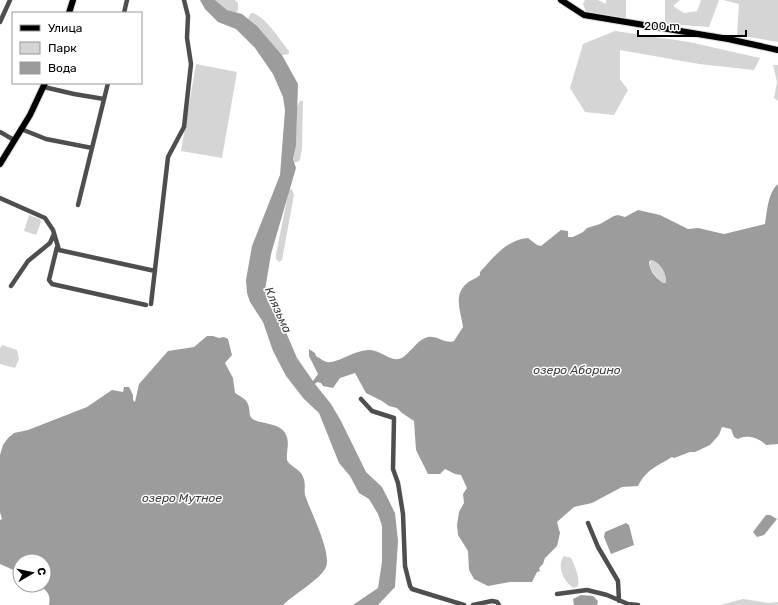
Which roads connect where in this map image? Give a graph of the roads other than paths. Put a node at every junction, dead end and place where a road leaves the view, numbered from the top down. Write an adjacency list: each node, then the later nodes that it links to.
1 (10, 0): 8 (street)
2 (73, 0): 6 (main road)
3 (127, 0): 7 (street)
4 (184, 0): 22 (street)
5 (561, 0): 9 (main road)
6 (69, 12)
7 (124, 12)
8 (0, 22)
9 (778, 50)
10 (108, 84): 12 (street)
11 (44, 85): 12 (street); 13 (main road)
12 (104, 99): 16 (street)
13 (21, 129): 15 (main road); 16 (street)
14 (0, 132): 15 (street)
15 (14, 140): 17 (main road)
16 (92, 148): 19 (street)
17 (0, 164)
18 (0, 198): 20 (street)
19 (78, 205)
20 (54, 234): 21 (street); 23 (street)
21 (57, 247): 22 (street); 22 (street)
22 (155, 271)
23 (11, 286)
24 (361, 399): 28 (street)
25 (588, 522): 27 (street)
26 (557, 594): 27 (street)
27 (619, 601): 31 (street)
28 (464, 605)
29 (473, 605): 30 (street)
30 (499, 605)
31 (628, 605): 32 (street)
32 (638, 605)

